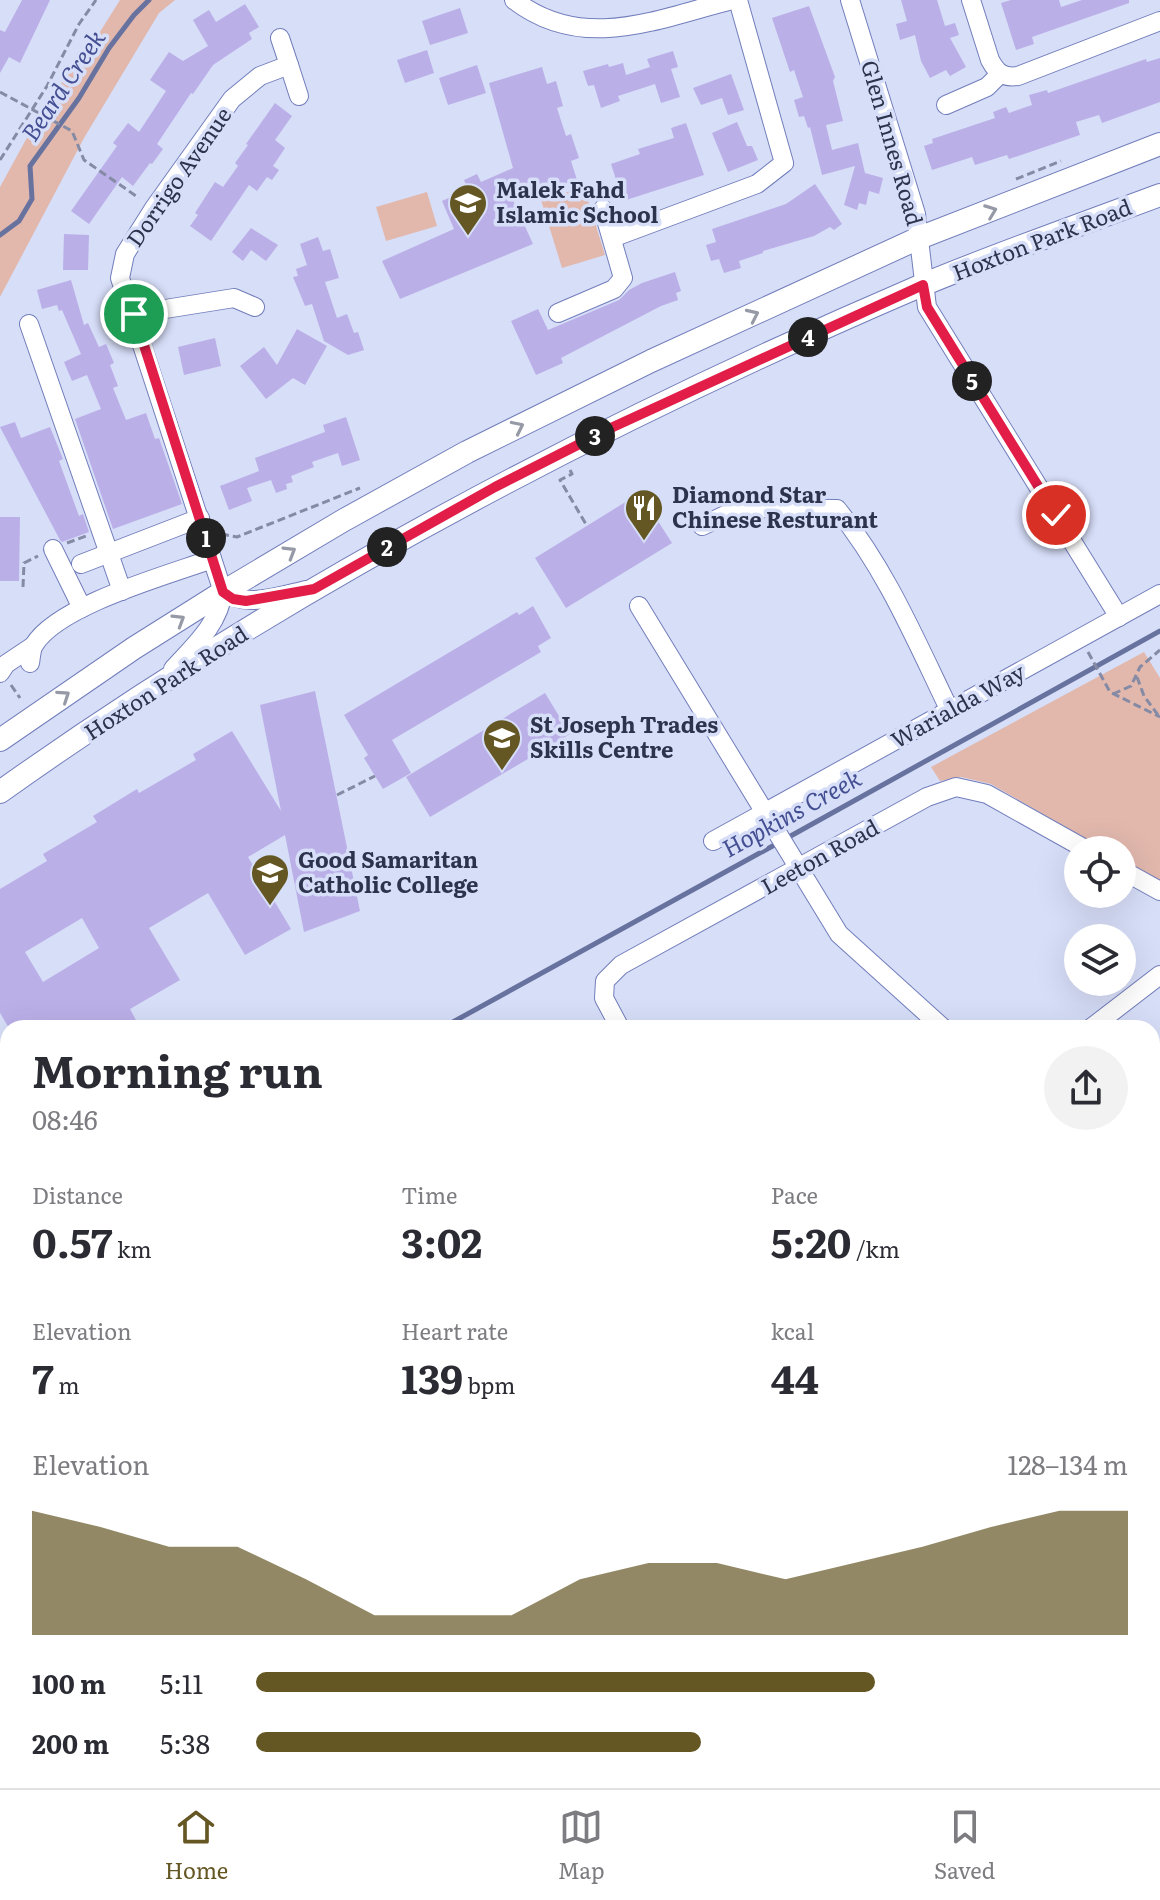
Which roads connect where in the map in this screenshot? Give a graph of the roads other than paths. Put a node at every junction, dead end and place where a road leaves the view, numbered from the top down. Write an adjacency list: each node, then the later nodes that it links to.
1 (514, 0): 2 (street)
2 (735, 0): 14 (street)
3 (850, 0): 15 (street, Glen Innes Road)
4 (971, 0): 8 (street)
5 (1160, 21): 8 (street)
6 (280, 38): 7 (street)
7 (289, 65): 9 (street); 19 (street, Dorrigo Avenue)
8 (1000, 74): 10 (street)
9 (299, 96)
10 (946, 105)
11 (1160, 144): 15 (main road, Hoxton Park Road, one-way to 11)
12 (1160, 195): 16 (main road, Hoxton Park Road)
13 (603, 209): 14 (street)
14 (612, 238): 18 (street)
15 (919, 238): 16 (street, Glen Innes Road); 29 (main road, Hoxton Park Road, one-way to 15)
16 (923, 285): 27 (main road, Hoxton Park Road); 33 (street, Glen Innes Road)
17 (255, 307): 19 (street)
18 (558, 313)
19 (134, 314): 21 (street, Dorrigo Avenue)
20 (29, 324): 24 (street)
21 (200, 518): 24 (street); 25 (street, Dorrigo Avenue)
22 (702, 526): 36 (street)
23 (53, 549): 32 (street)
24 (109, 553): 26 (street); 28 (street)
25 (212, 559): 28 (street); 29 (street, Dorrigo Avenue)
26 (81, 564)
27 (314, 589): 29 (street); 35 (main road, Hoxton Park Road)
28 (122, 591): 32 (street)
29 (223, 592): 35 (street); 37 (main road, Hoxton Park Road, one-way to 29)
30 (1160, 594): 33 (street, Warialda Way)
31 (639, 606): 39 (street)
32 (82, 608): 34 (street)
33 (1119, 617): 36 (street, Warialda Way)
34 (3, 675)
35 (156, 688): 38 (main road, Hoxton Park Road)
36 (950, 711): 39 (street, Warialda Way)
37 (0, 740)
38 (0, 792)
39 (765, 812): 41 (street, Warialda Way); 42 (street)
40 (1064, 837): 42 (street, Leeton Road)
41 (713, 841)
42 (800, 869): 46 (street, Leeton Road); 47 (street)
43 (1136, 878): 44 (street)
44 (1160, 891)
45 (1160, 975): 48 (street)
46 (616, 1020)
47 (934, 1020)
48 (1101, 1020)

